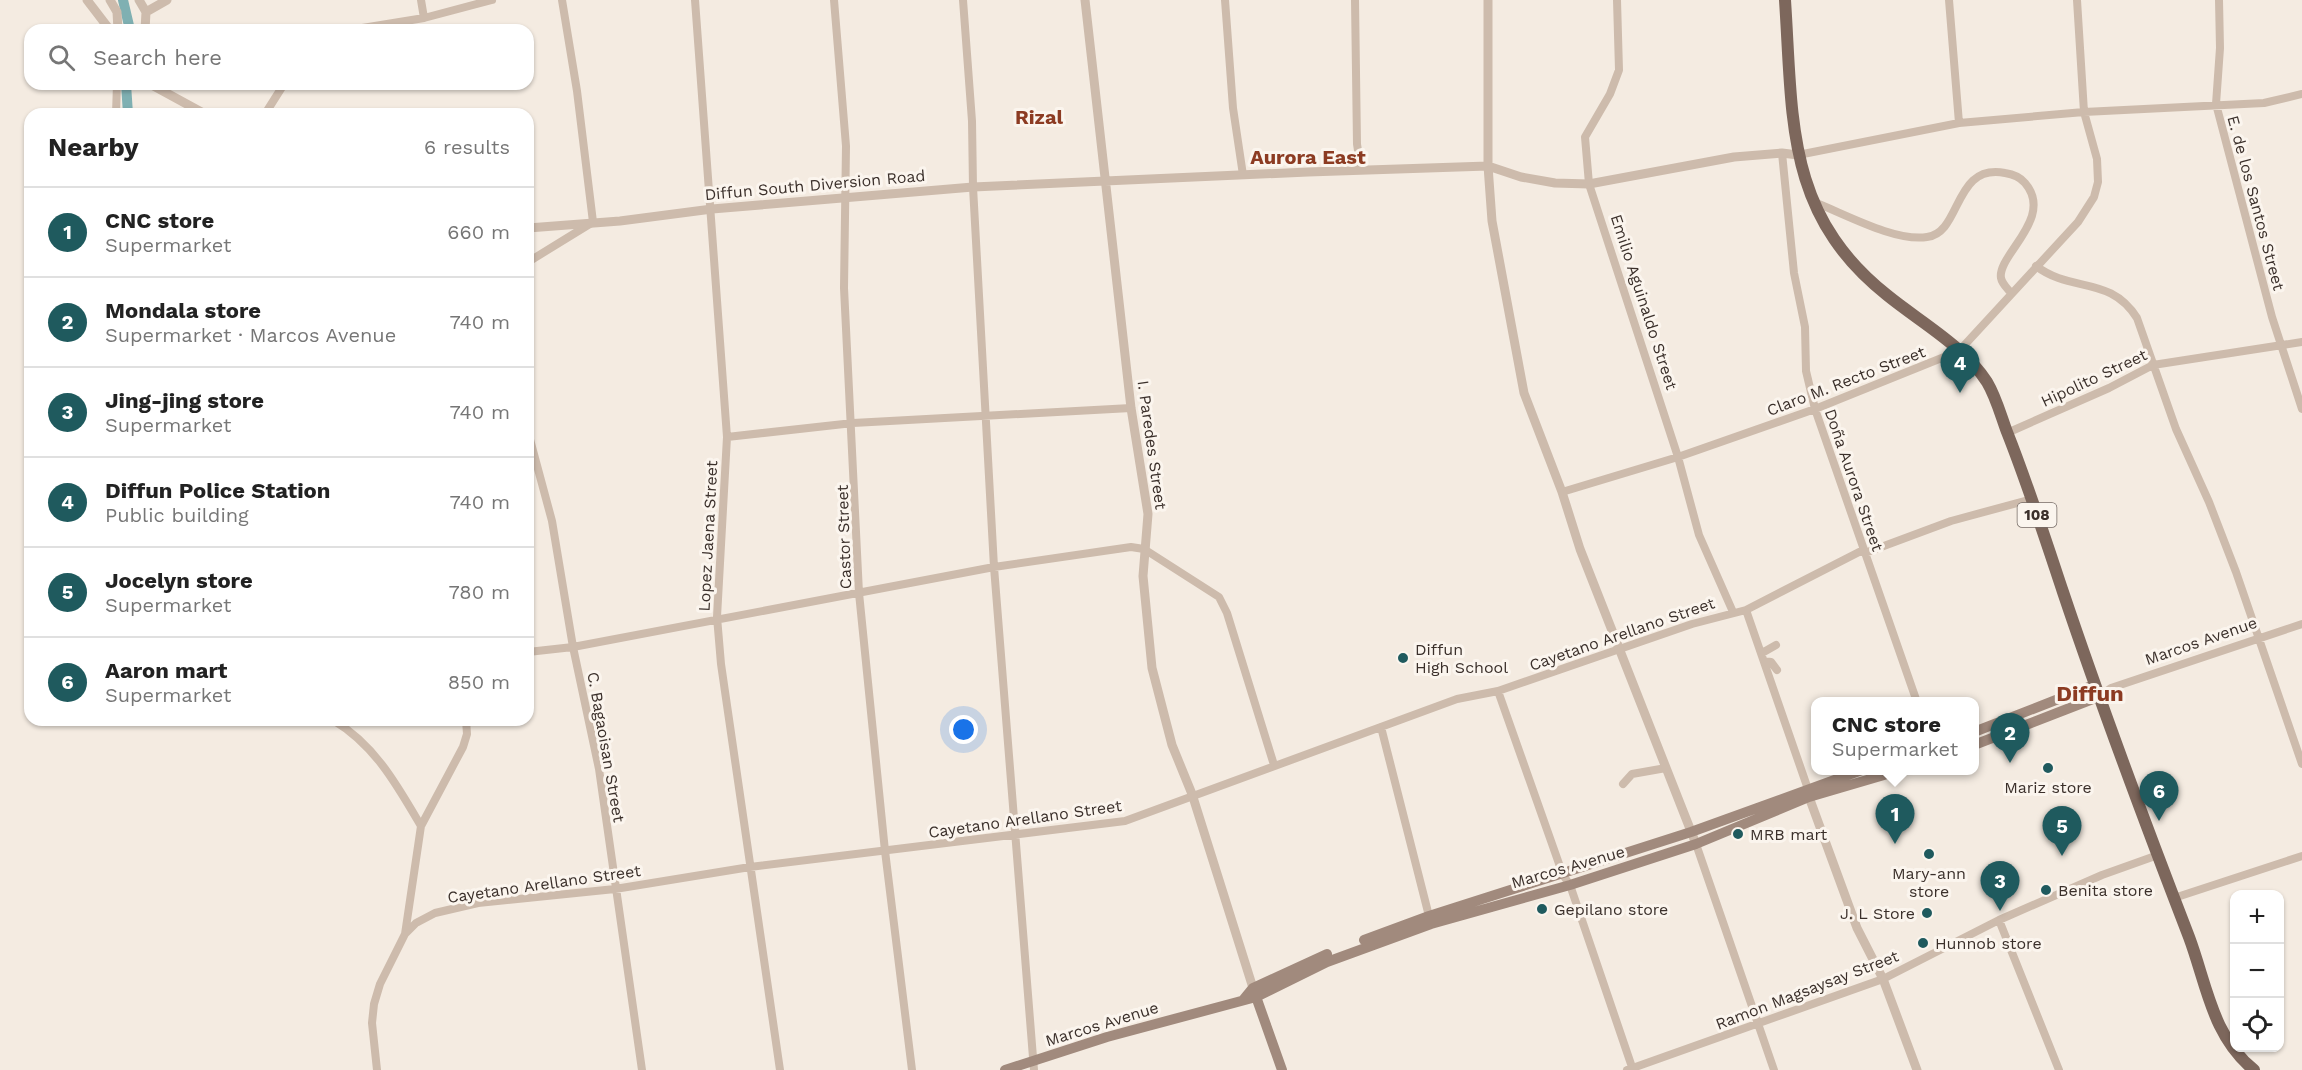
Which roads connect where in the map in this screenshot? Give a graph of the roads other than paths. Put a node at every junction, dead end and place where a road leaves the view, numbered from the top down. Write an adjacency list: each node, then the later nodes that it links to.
1 (87, 0): 22 (street)
2 (110, 0): 23 (street)
3 (139, 0): 20 (street)
4 (167, 0): 20 (street)
5 (421, 0): 21 (street)
6 (492, 0): 21 (street)
7 (562, 0): 47 (street)
8 (695, 0): 46 (street, Lopez Jaena Street)
9 (834, 0): 44 (street, Castor Street)
10 (963, 0): 43 (street)
11 (1085, 0): 41 (street, I. Paredes Street)
12 (1224, 0): 40 (street)
13 (1355, 0): 39 (street)
14 (1488, 0): 38 (street)
15 (1617, 0): 42 (street, Emilio Aguinaldo Street)
16 (1785, 0): 37 (main road, 108)
17 (1949, 0): 35 (street)
18 (2077, 0): 34 (street, Claro M. Recto Street)
19 (2219, 0): 30 (street, E. de los Santos Street)
20 (146, 12): 24 (street)
21 (424, 18): 25 (street)
22 (105, 24)
23 (118, 24)
24 (145, 24)
25 (387, 24)
26 (117, 90): 31 (street)
27 (161, 90): 32 (street)
28 (280, 90): 33 (street)
29 (2302, 94): 30 (street)
30 (2216, 104): 34 (street); 53 (street, E. de los Santos Street)
31 (116, 108)
32 (194, 108)
33 (269, 108)
34 (2084, 112): 35 (street); 50 (street, Claro M. Recto Street)
35 (1959, 123): 37 (street)
36 (1782, 153): 37 (street); 42 (street); 57 (street, Doña Aurora Street)
37 (1798, 155): 45 (main road, 108)
38 (1488, 166): 39 (street, Diffun South Diversion Road); 42 (street); 65 (street)
39 (1361, 170): 40 (street, Diffun South Diversion Road)
40 (1243, 175): 41 (street, Diffun South Diversion Road)
41 (1106, 180): 43 (street, Diffun South Diversion Road); 56 (street, I. Paredes Street)
42 (1589, 184): 64 (street, Emilio Aguinaldo Street)
43 (973, 187): 44 (street, Diffun South Diversion Road); 59 (street)
44 (846, 197): 46 (street, Diffun South Diversion Road); 60 (street, Castor Street)
45 (1813, 201): 51 (street); 54 (main road, 108)
46 (712, 209): 47 (street, Diffun South Diversion Road); 62 (street, Lopez Jaena Street)
47 (593, 222): 48 (street, Diffun South Diversion Road); 49 (street)
48 (534, 227)
49 (534, 258)
50 (2036, 266): 51 (street, Claro M. Recto Street); 55 (street)
51 (2011, 294): 54 (street, Claro M. Recto Street)
52 (2302, 342): 53 (street, Hipolito Street)
53 (2280, 344): 55 (street, Hipolito Street); 58 (street, E. de los Santos Street)
54 (1959, 351): 57 (street, Claro M. Recto Street); 61 (main road, 108)
55 (2153, 365): 61 (street, Hipolito Street); 75 (street)
56 (1131, 408): 59 (street); 67 (street, I. Paredes Street)
57 (1815, 409): 64 (street, Claro M. Recto Street); 68 (street, Doña Aurora Street)
58 (2302, 409)
59 (986, 417): 60 (street); 69 (street)
60 (853, 423): 62 (street); 70 (street, Castor Street)
61 (2007, 433): 66 (main road, 108)
62 (727, 437): 73 (street, Lopez Jaena Street)
63 (534, 454): 77 (street, C. Bagaoisan Street)
64 (1678, 457): 65 (street, Claro M. Recto Street); 72 (street, Emilio Aguinaldo Street)
65 (1562, 492): 78 (street)
66 (2032, 499): 68 (street, Cayetano Arellano Street); 84 (main road, 108)
67 (1144, 549): 69 (street); 92 (street); 98 (street, I. Paredes Street)
68 (1864, 552): 71 (street, Cayetano Arellano Street); 85 (street, Doña Aurora Street)
69 (993, 567): 70 (street); 101 (street)
70 (860, 593): 73 (street); 103 (street, Castor Street)
71 (1746, 610): 72 (street, Cayetano Arellano Street); 80 (street)
72 (1733, 612): 78 (street, Cayetano Arellano Street)
73 (717, 618): 77 (street); 106 (street, Lopez Jaena Street)
74 (2302, 624): 75 (street, Marcos Avenue)
75 (2257, 637): 82 (street, Marcos Avenue); 91 (street)
76 (1776, 645): 80 (street)
77 (573, 647): 79 (street); 109 (street, C. Bagaoisan Street)
78 (1619, 649): 83 (street, Cayetano Arellano Street); 93 (street)
79 (534, 651)
80 (1763, 657): 81 (street); 97 (street)
81 (1777, 670)
82 (2110, 688): 84 (street, Marcos Avenue); 84 (street, Marcos Avenue)
83 (1498, 691): 88 (street, Cayetano Arellano Street); 107 (street)
84 (2096, 691): 89 (main road, Marcos Avenue); 90 (main road, Marcos Avenue); 104 (main road, 108)
85 (1915, 697)
86 (341, 726): 99 (street)
87 (466, 726): 99 (street)
88 (1381, 727): 92 (street, Cayetano Arellano Street); 111 (street)
89 (1979, 730)
90 (1979, 743)
91 (2302, 764)
92 (1274, 765): 98 (street, Cayetano Arellano Street)
93 (1666, 768): 96 (street); 100 (street)
94 (1852, 775): 97 (main road, Marcos Avenue)
95 (1884, 775): 97 (main road, Marcos Avenue)
96 (1623, 784)
97 (1810, 792): 100 (main road, Marcos Avenue); 102 (main road, Marcos Avenue); 114 (street)
98 (1192, 794): 101 (street, Cayetano Arellano Street); 115 (street, I. Paredes Street)
99 (421, 826): 113 (street)
100 (1691, 832): 102 (street); 107 (main road, Marcos Avenue)
101 (1013, 834): 103 (street, Cayetano Arellano Street); 117 (street)
102 (1696, 844): 108 (main road, Marcos Avenue); 116 (street)
103 (885, 851): 106 (street, Cayetano Arellano Street); 122 (street, Castor Street)
104 (2158, 855): 110 (main road, 108); 112 (street, Ramon Magsaysay Street)
105 (2302, 856): 110 (street)
106 (750, 867): 109 (street, Cayetano Arellano Street); 121 (street, Lopez Jaena Street)
107 (1563, 875): 108 (street); 111 (main road, Marcos Avenue)
108 (1570, 885): 111 (main road, Marcos Avenue); 118 (street)
109 (615, 889): 113 (street, Cayetano Arellano Street); 120 (street, C. Bagaoisan Street)
110 (2174, 898): 128 (main road, 108)
111 (1430, 920): 115 (main road, Marcos Avenue)
112 (1999, 920): 114 (street, Ramon Magsaysay Street); 127 (street)
113 (405, 934): 119 (street)
114 (1883, 979): 116 (street, Ramon Magsaysay Street); 126 (street)
115 (1255, 992): 117 (main road, Marcos Avenue); 124 (main road)
116 (1759, 1024): 118 (street, Ramon Magsaysay Street); 125 (street)
117 (1033, 1065): 123 (main road, Marcos Avenue)
118 (1631, 1069)
119 (377, 1070)
120 (642, 1070)
121 (780, 1070)
122 (912, 1070)
123 (1005, 1070)
124 (1282, 1070)
125 (1774, 1070)
126 (1917, 1070)
127 (2059, 1070)
128 (2254, 1070)

